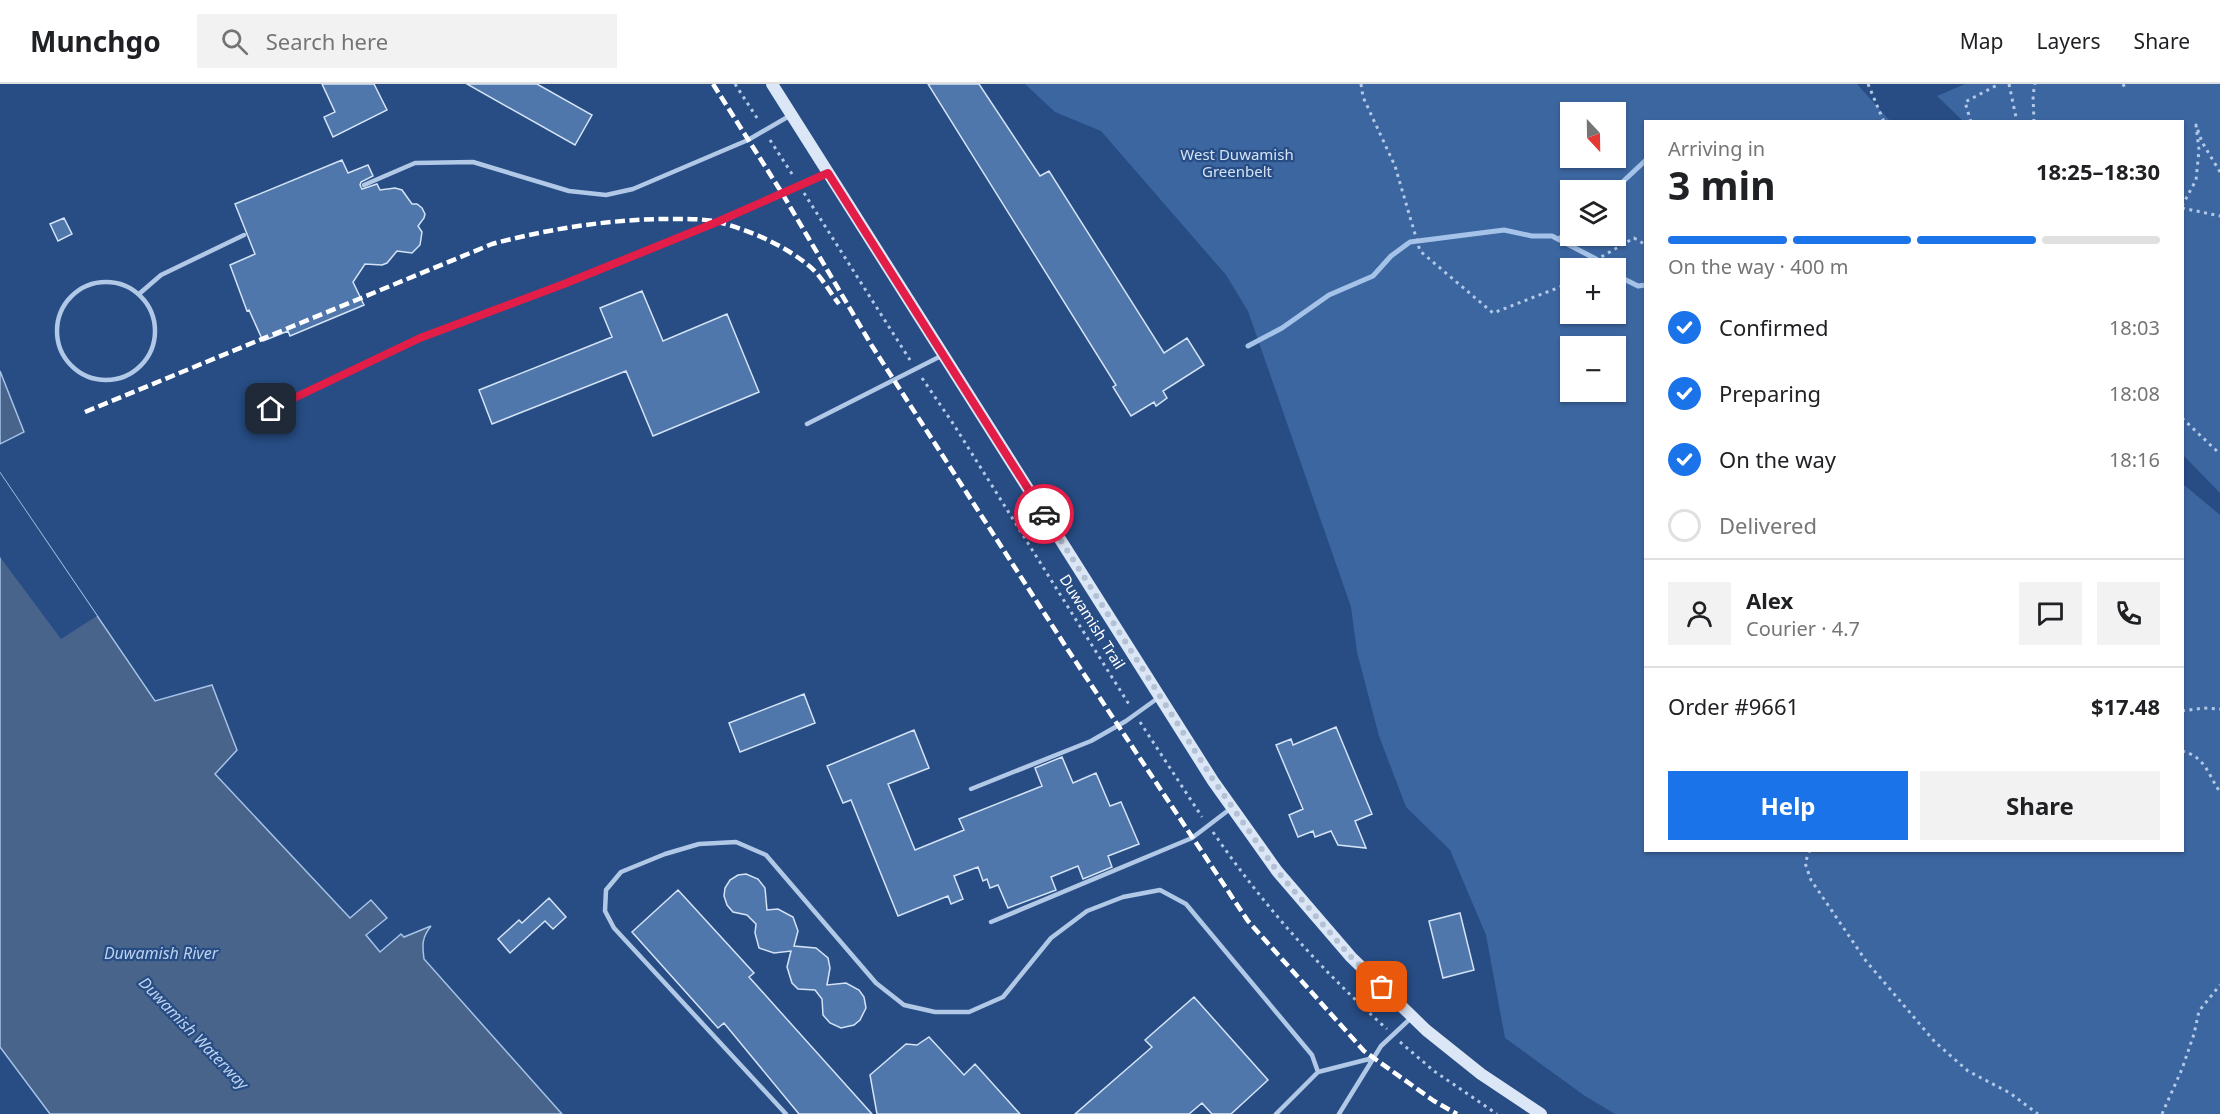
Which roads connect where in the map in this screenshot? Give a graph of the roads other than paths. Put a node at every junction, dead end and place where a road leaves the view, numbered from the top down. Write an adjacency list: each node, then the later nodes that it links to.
1 (772, 84): 2 (main road)
2 (792, 115): 3 (main road); 4 (lane)
3 (828, 173): 7 (main road); 8 (lane)
4 (364, 185)
5 (244, 235): 6 (lane)
6 (139, 294): 6 (lane)
7 (944, 355): 9 (lane); 10 (main road)
8 (250, 419)
9 (807, 424)
10 (1160, 696): 11 (lane); 12 (main road)
11 (971, 789)
12 (1232, 807): 13 (lane); 14 (main road)
13 (991, 922)
14 (1412, 1017): 15 (lane); 20 (main road)
15 (1373, 1058): 16 (lane); 19 (lane)
16 (1318, 1072): 17 (lane); 18 (lane)
17 (786, 1114)
18 (1276, 1114)
19 (1340, 1114)
20 (1541, 1114)

